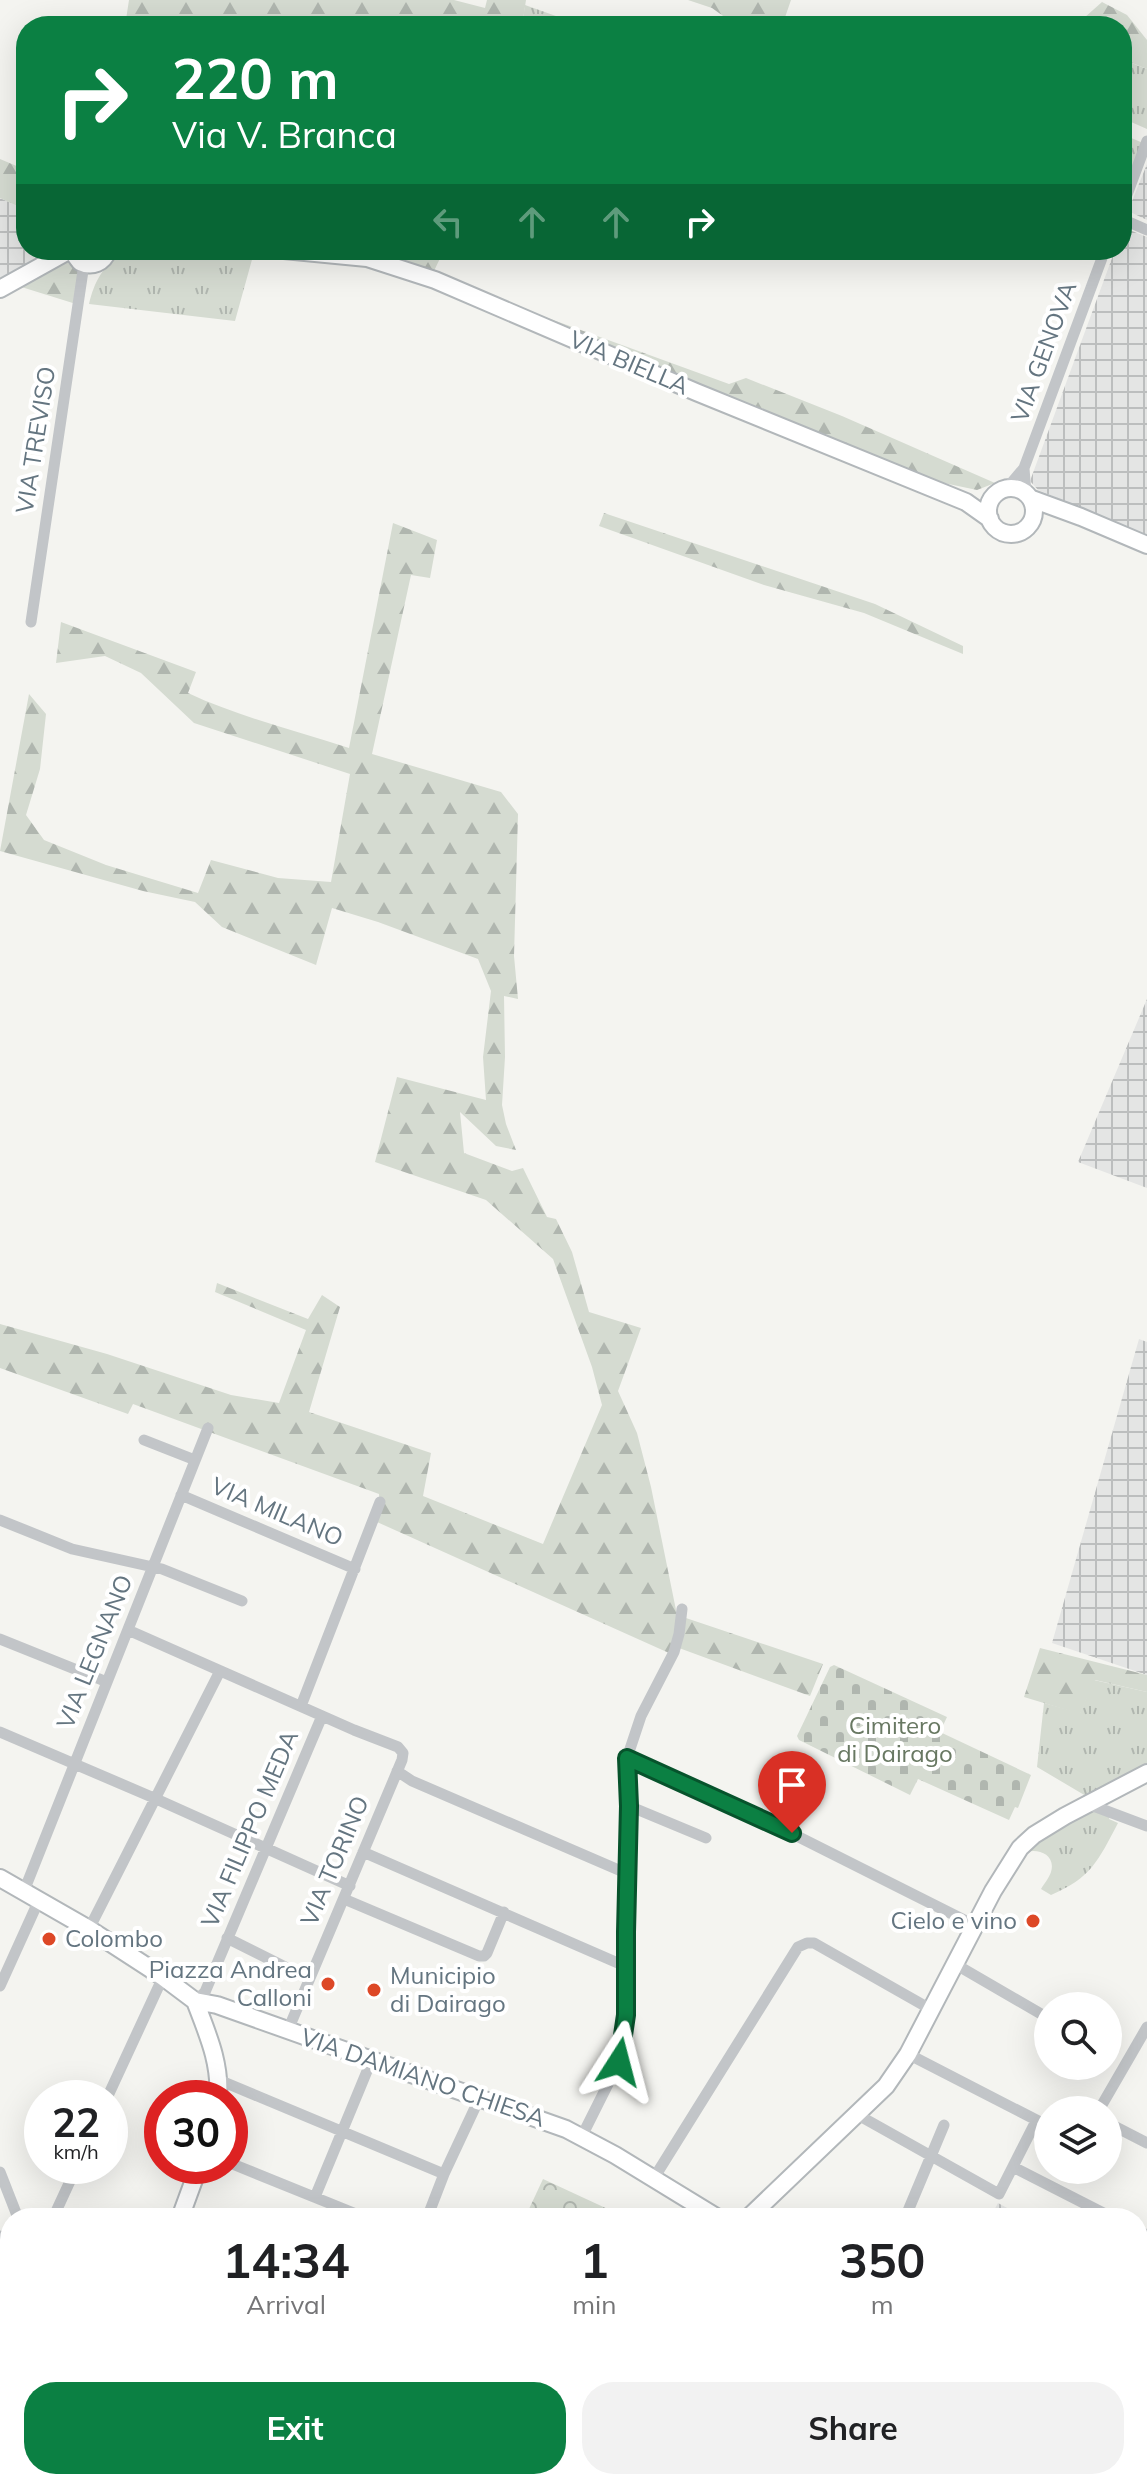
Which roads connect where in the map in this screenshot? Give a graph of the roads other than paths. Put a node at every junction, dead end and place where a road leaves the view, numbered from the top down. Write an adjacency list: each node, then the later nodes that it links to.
1 (1147, 141): 2 (street)
2 (1132, 181)
3 (53, 260): 9 (street)
4 (78, 260): 8 (street)
5 (103, 260): 8 (street)
6 (373, 260): 14 (street, VIA BIELLA)
7 (1101, 260): 10 (street, VIA GENOVA)
8 (84, 264): 19 (street, VIA TREVISO)
9 (0, 289)
10 (1024, 468): 11 (street, VIA GENOVA); 12 (street, VIA GENOVA)
11 (1007, 488): 12 (street); 13 (street)
12 (1029, 496): 15 (street); 17 (street)
13 (992, 498): 14 (street); 16 (street)
14 (966, 502): 16 (street, VIA BIELLA)
15 (1066, 513): 17 (street); 18 (street)
16 (990, 519): 17 (street)
17 (1030, 525)
18 (1147, 545)
19 (31, 622)
20 (208, 1428): 22 (street, VIA LEGNANO)
21 (144, 1440): 22 (street)
22 (195, 1460): 23 (street, VIA LEGNANO)
23 (181, 1495): 26 (street, VIA LEGNANO); 27 (street, VIA MILANO)
24 (380, 1502): 27 (street)
25 (0, 1520): 26 (street)
26 (153, 1567): 28 (street); 30 (street, VIA LEGNANO)
27 (355, 1569): 34 (street)
28 (242, 1601)
29 (682, 1609): 37 (street)
30 (128, 1630): 32 (street); 33 (street, VIA LEGNANO)
31 (0, 1639): 33 (street)
32 (220, 1671): 34 (street); 41 (street)
33 (107, 1682): 38 (street, VIA LEGNANO)
34 (301, 1706): 35 (street)
35 (322, 1716): 39 (street, VIA TORINO); 46 (street, VIA FILIPPO MEDA)
36 (0, 1732): 38 (street)
37 (627, 1758): 43 (street); 55 (street)
38 (75, 1764): 41 (street); 51 (street, VIA LEGNANO)
39 (397, 1771): 47 (street, VIA TORINO); 48 (street)
40 (1147, 1773): 42 (street)
41 (154, 1798): 46 (street); 56 (street)
42 (1088, 1804): 44 (street); 55 (street)
43 (629, 1806): 45 (street); 48 (street)
44 (1147, 1826)
45 (706, 1838)
46 (265, 1848): 50 (street); 57 (street, VIA FILIPPO MEDA)
47 (363, 1852): 50 (street, VIA TORINO); 54 (street)
48 (628, 1874): 59 (street)
49 (0, 1878): 51 (street, VIA DAMIANO CHIESA)
50 (350, 1886): 52 (street, VIA TORINO)
51 (24, 1891): 53 (street, VIA DAMIANO CHIESA)
52 (344, 1899): 54 (street); 61 (street, VIA TORINO)
53 (39, 1900): 56 (street, VIA DAMIANO CHIESA); 62 (street)
54 (504, 1912): 59 (street)
55 (976, 1926): 58 (street)
56 (89, 1929): 60 (street, VIA DAMIANO CHIESA)
57 (227, 1938): 61 (street); 63 (street, VIA FILIPPO MEDA)
58 (955, 1964): 64 (street); 65 (street)
59 (627, 1967): 81 (street)
60 (163, 1977): 63 (street, VIA DAMIANO CHIESA); 70 (street)
61 (309, 1979): 67 (street, VIA TORINO)
62 (0, 1986)
63 (195, 2001): 67 (street, VIA DAMIANO CHIESA); 71 (street)
64 (932, 2010): 68 (street); 88 (street)
65 (1034, 2010)
66 (1147, 2027): 73 (street)
67 (288, 2030): 69 (street, VIA DAMIANO CHIESA)
68 (908, 2054): 75 (street); 76 (street)
69 (372, 2059): 74 (street, VIA DAMIANO CHIESA); 80 (street)
70 (115, 2080)
71 (219, 2080)
72 (248, 2092): 80 (street)
73 (1107, 2096)
74 (480, 2097): 81 (street, VIA DAMIANO CHIESA); 87 (street)
75 (858, 2115): 83 (street); 98 (street)
76 (1034, 2120)
77 (944, 2125): 83 (street)
78 (1034, 2125): 84 (street)
79 (1122, 2130): 82 (street)
80 (342, 2132): 87 (street); 91 (street)
81 (582, 2136): 88 (street, VIA DAMIANO CHIESA)
82 (1147, 2143)
83 (931, 2157): 84 (street); 99 (street)
84 (1013, 2167): 100 (street)
85 (248, 2170): 91 (street)
86 (0, 2172): 92 (street)
87 (444, 2174): 96 (street)
88 (654, 2178): 97 (street, VIA DAMIANO CHIESA)
89 (69, 2184): 93 (street)
90 (192, 2184): 94 (street)
91 (315, 2197): 95 (street)
92 (14, 2208)
93 (58, 2208)
94 (184, 2208)
95 (342, 2208)
96 (431, 2208)
97 (702, 2208)
98 (759, 2208)
99 (909, 2208)
100 (1093, 2208)

